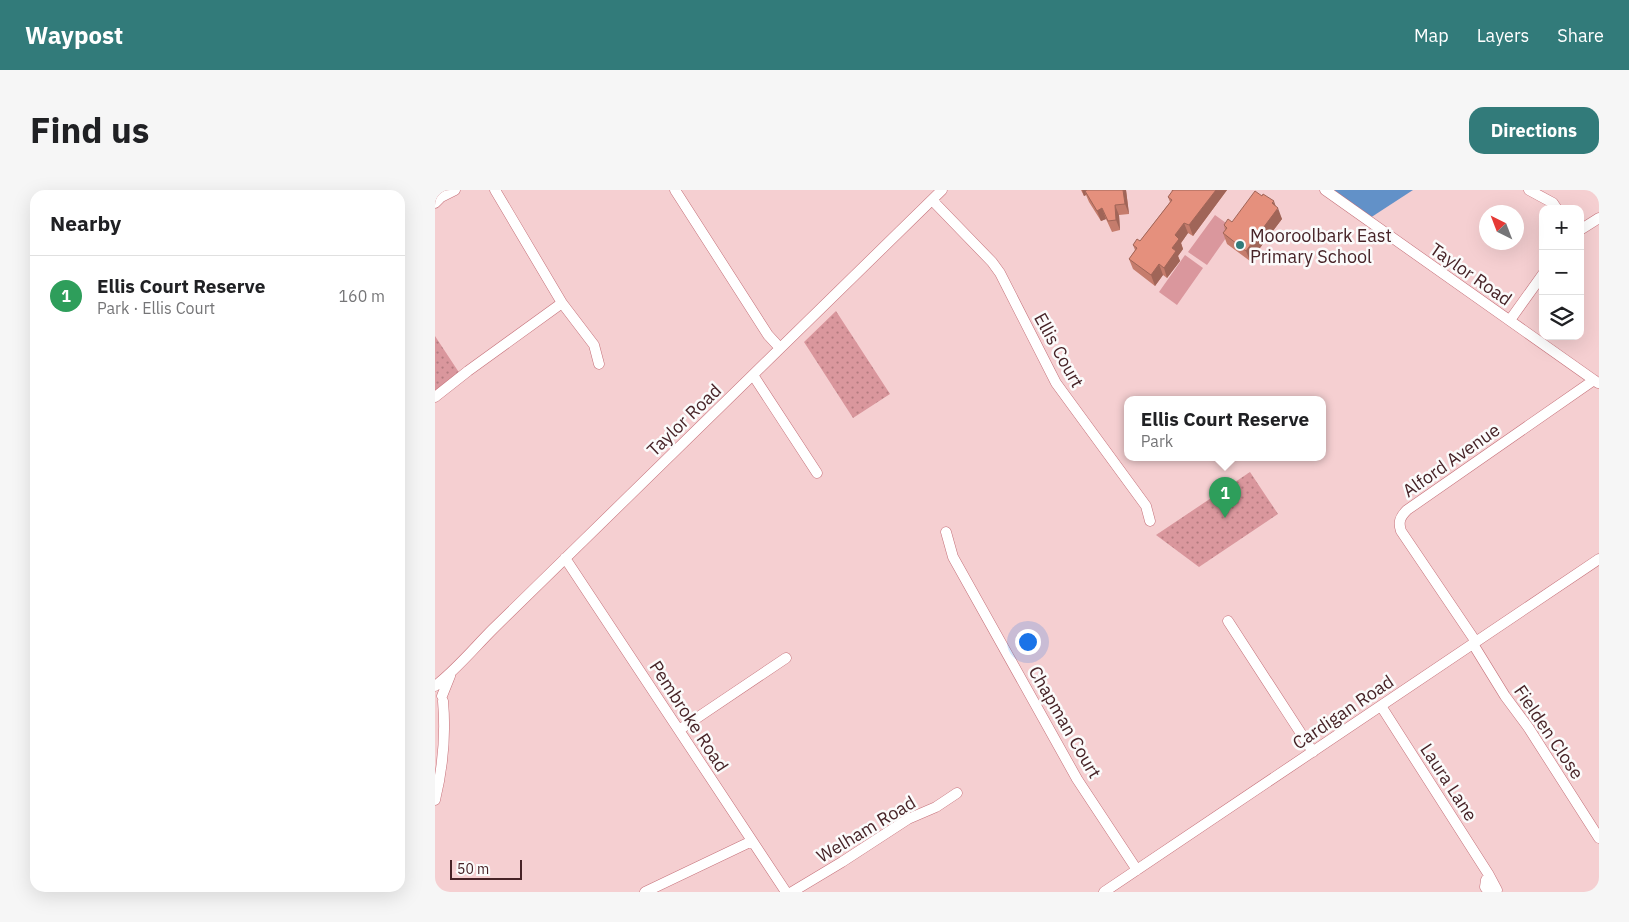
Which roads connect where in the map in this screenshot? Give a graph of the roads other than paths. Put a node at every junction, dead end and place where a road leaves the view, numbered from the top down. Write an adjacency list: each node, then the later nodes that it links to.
1 (455, 190): 8 (street)
2 (495, 190): 13 (street)
3 (675, 190): 15 (street)
4 (943, 190): 7 (street, Taylor Road)
5 (1325, 190): 14 (street, Taylor Road)
6 (1529, 190): 9 (street)
7 (932, 200): 15 (street, Taylor Road); 21 (street, Ellis Court)
8 (435, 203)
9 (1554, 205)
10 (1599, 218): 11 (street)
11 (1584, 227)
12 (1539, 280): 14 (street)
13 (563, 303): 16 (street); 19 (street)
14 (1510, 320): 18 (street, Taylor Road)
15 (780, 348): 17 (street, Taylor Road)
16 (599, 364)
17 (753, 375): 20 (street); 23 (street, Taylor Road)
18 (1596, 382): 26 (street, Alford Avenue)
19 (435, 396)
20 (817, 473)
21 (1150, 521)
22 (946, 532): 38 (street, Chapman Court)
23 (565, 558): 28 (street, Taylor Road); 32 (street, Pembroke Road)
24 (1599, 559): 26 (street, Cardigan Road)
25 (1228, 621): 33 (street)
26 (1475, 643): 29 (street, Cardigan Road); 36 (street, Fielden Close)
27 (786, 658): 32 (street)
28 (438, 696): 31 (street, Taylor Road)
29 (1381, 706): 33 (street, Cardigan Road); 39 (street, Laura Lane)
30 (435, 713): 31 (street)
31 (445, 723): 35 (street, Taylor Road)
32 (679, 730): 37 (street, Pembroke Road)
33 (1313, 752): 38 (street, Cardigan Road)
34 (957, 793): 42 (street, Welham Road)
35 (435, 800)
36 (1599, 838)
37 (752, 841): 40 (street); 41 (street, Pembroke Road)
38 (1137, 870): 43 (street, Cardigan Road)
39 (1489, 875)
40 (645, 892)
41 (786, 892)
42 (792, 892)
43 (1104, 892)

